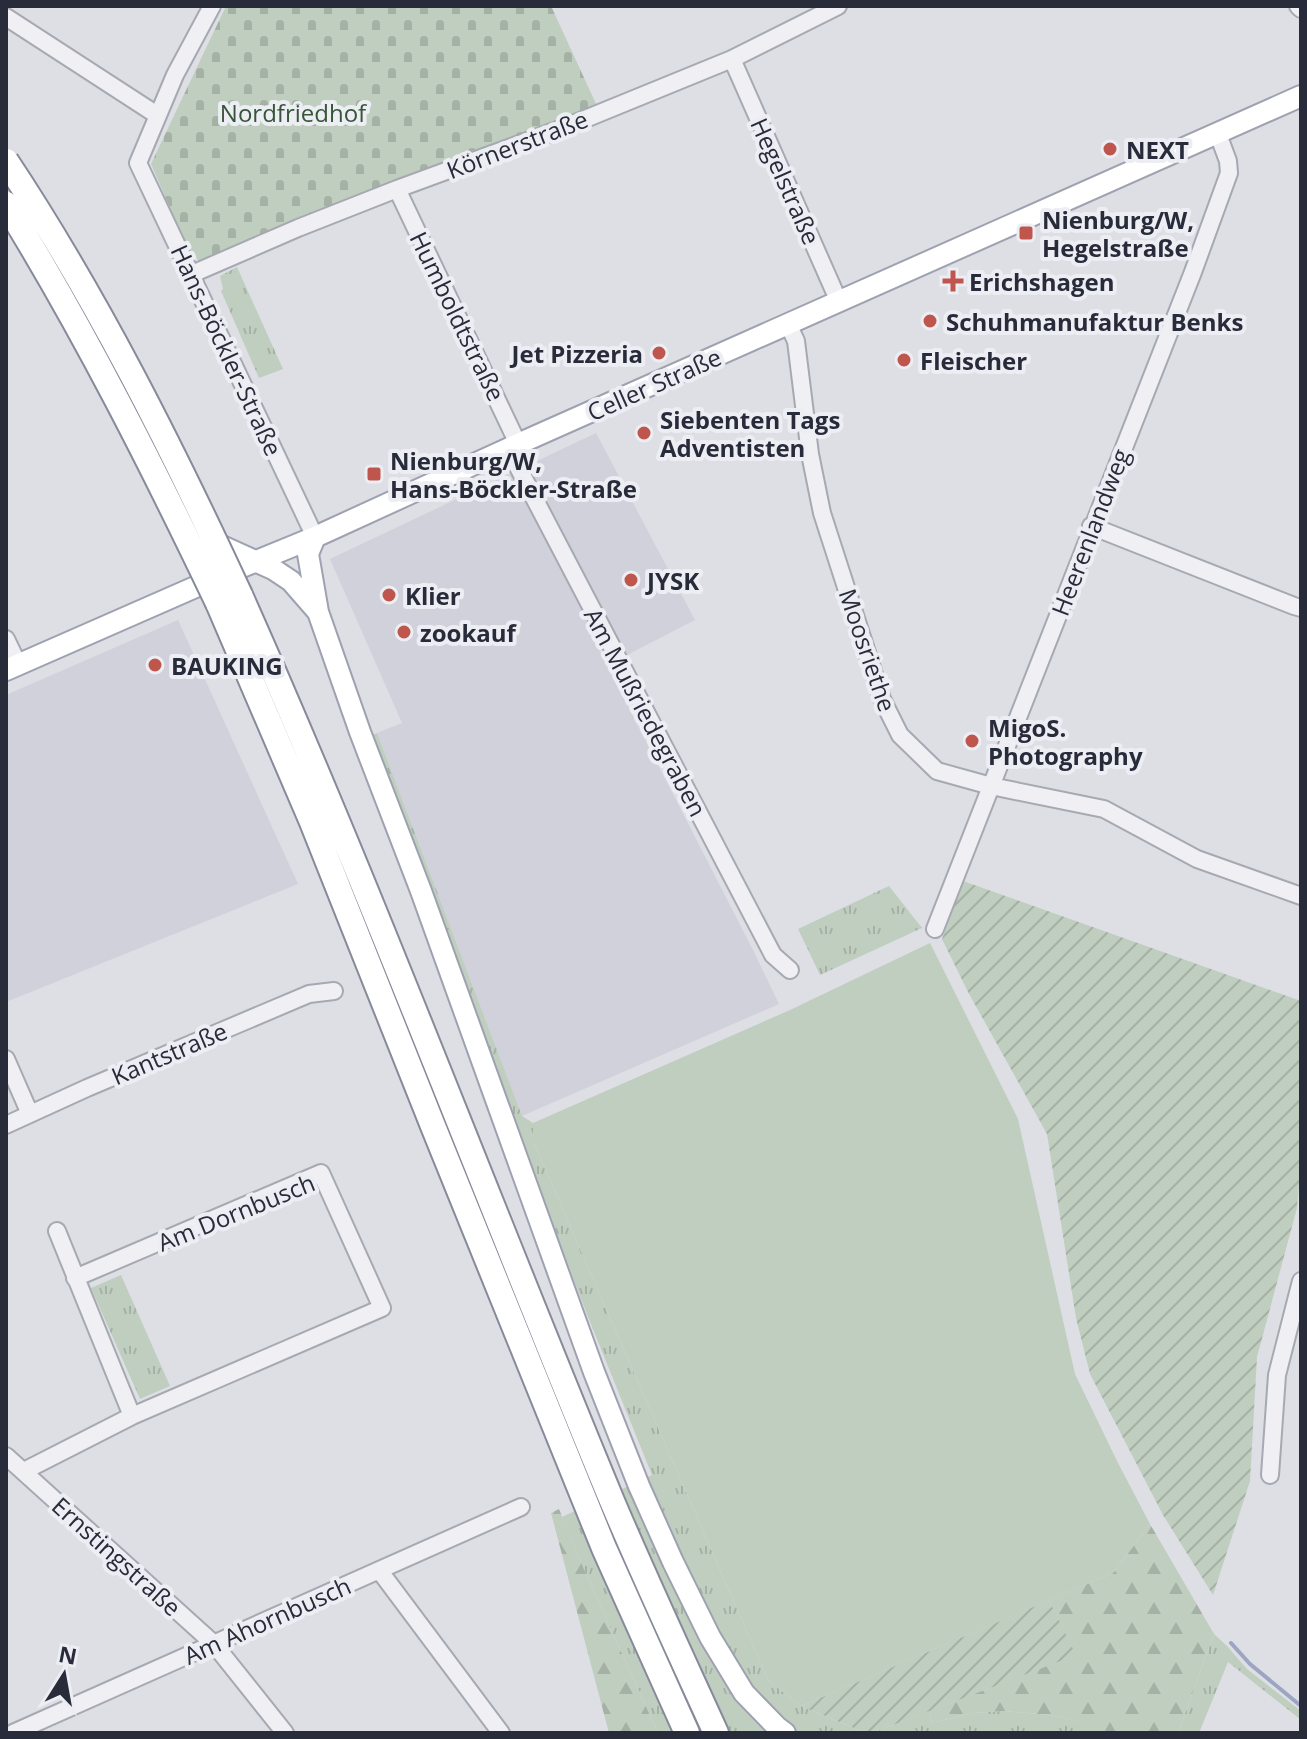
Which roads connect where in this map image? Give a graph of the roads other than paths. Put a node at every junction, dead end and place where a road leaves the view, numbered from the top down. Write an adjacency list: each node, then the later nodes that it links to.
1 (212, 6): 6 (street)
2 (838, 6): 4 (street, Körnerstraße)
3 (6, 17): 6 (street)
4 (732, 59): 10 (street, Körnerstraße); 13 (street, Hegelstraße)
5 (1301, 96): 7 (main road, Celler Straße)
6 (157, 115): 12 (street, Hans-Böckler-Straße)
7 (1218, 134): 13 (main road, Celler Straße); 16 (street, Heerenlandweg)
8 (6, 161): 19 (highway, bridge)
9 (6, 182): 18 (main road)
10 (397, 189): 12 (street, Körnerstraße); 15 (street, Humboldtstraße)
11 (6, 204): 19 (highway, bridge)
12 (192, 274): 17 (street, Hans-Böckler-Straße)
13 (839, 302): 14 (main road, Celler Straße)
14 (788, 324): 15 (main road, Celler Straße); 24 (street, Moosriethe)
15 (513, 446): 17 (main road, Celler Straße); 27 (street, Am Mußriedegraben)
16 (1091, 526): 20 (street); 24 (street, Heerenlandweg)
17 (315, 537): 18 (main road, Celler Straße); 21 (main road)
18 (257, 560): 21 (main road); 23 (main road, Celler Straße)
19 (229, 599): 45 (highway); 46 (highway)
20 (1301, 608)
21 (318, 612): 47 (main road)
22 (6, 639): 23 (street)
23 (12, 667)
24 (991, 786): 25 (street, Moosriethe); 26 (street, Heerenlandweg)
25 (1301, 896)
26 (935, 929)
27 (790, 970)
28 (334, 991): 30 (street, Kantstraße)
29 (6, 1059): 30 (street)
30 (30, 1114): 31 (street, Kantstraße)
31 (6, 1125)
32 (57, 1231): 33 (street)
33 (75, 1278): 35 (street); 35 (street, Am Dornbusch)
34 (1301, 1281): 38 (street)
35 (132, 1416): 37 (street, Am Dornbusch)
36 (6, 1456): 37 (street, Ernstingstraße)
37 (24, 1471): 41 (street, Ernstingstraße)
38 (1270, 1475)
39 (521, 1507): 40 (street, Am Ahornbusch)
40 (379, 1570): 41 (street, Am Ahornbusch); 44 (street)
41 (214, 1644): 42 (street, Am Ahornbusch); 43 (street, Ernstingstraße)
42 (13, 1733)
43 (285, 1733)
44 (501, 1733)
45 (687, 1733)
46 (716, 1733)
47 (785, 1733)

